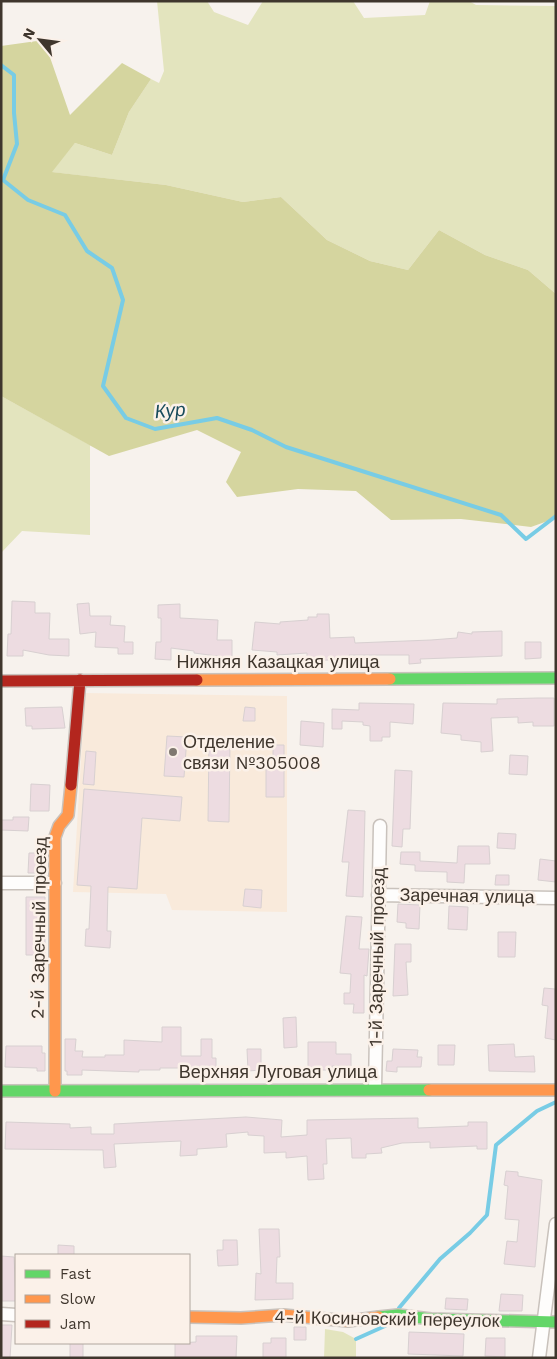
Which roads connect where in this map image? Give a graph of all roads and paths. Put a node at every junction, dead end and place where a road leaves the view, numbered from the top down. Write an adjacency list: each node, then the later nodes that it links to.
1 (556, 678): 2 (street, Нижняя Казацкая улица)
2 (80, 680): 3 (street, Нижняя Казацкая улица); 6 (street, 2-й Заречный проезд)
3 (1, 681)
4 (380, 826): 7 (street, 1-й Заречный проезд)
5 (1, 883): 6 (street)
6 (55, 883): 10 (street, 2-й Заречный проезд)
7 (378, 895): 8 (street, Заречная улица); 9 (street, 1-й Заречный проезд)
8 (556, 898)
9 (375, 1088): 10 (street, Верхняя Луговая улица); 11 (street, Верхняя Луговая улица)
10 (55, 1090): 12 (street, Верхняя Луговая улица)
11 (556, 1090)
12 (1, 1091)
13 (556, 1224): 17 (street)
14 (1, 1314): 15 (street)
15 (15, 1315)
16 (190, 1317): 17 (street, 4-й Косиновский переулок)
17 (549, 1323): 18 (street)
18 (539, 1358)

